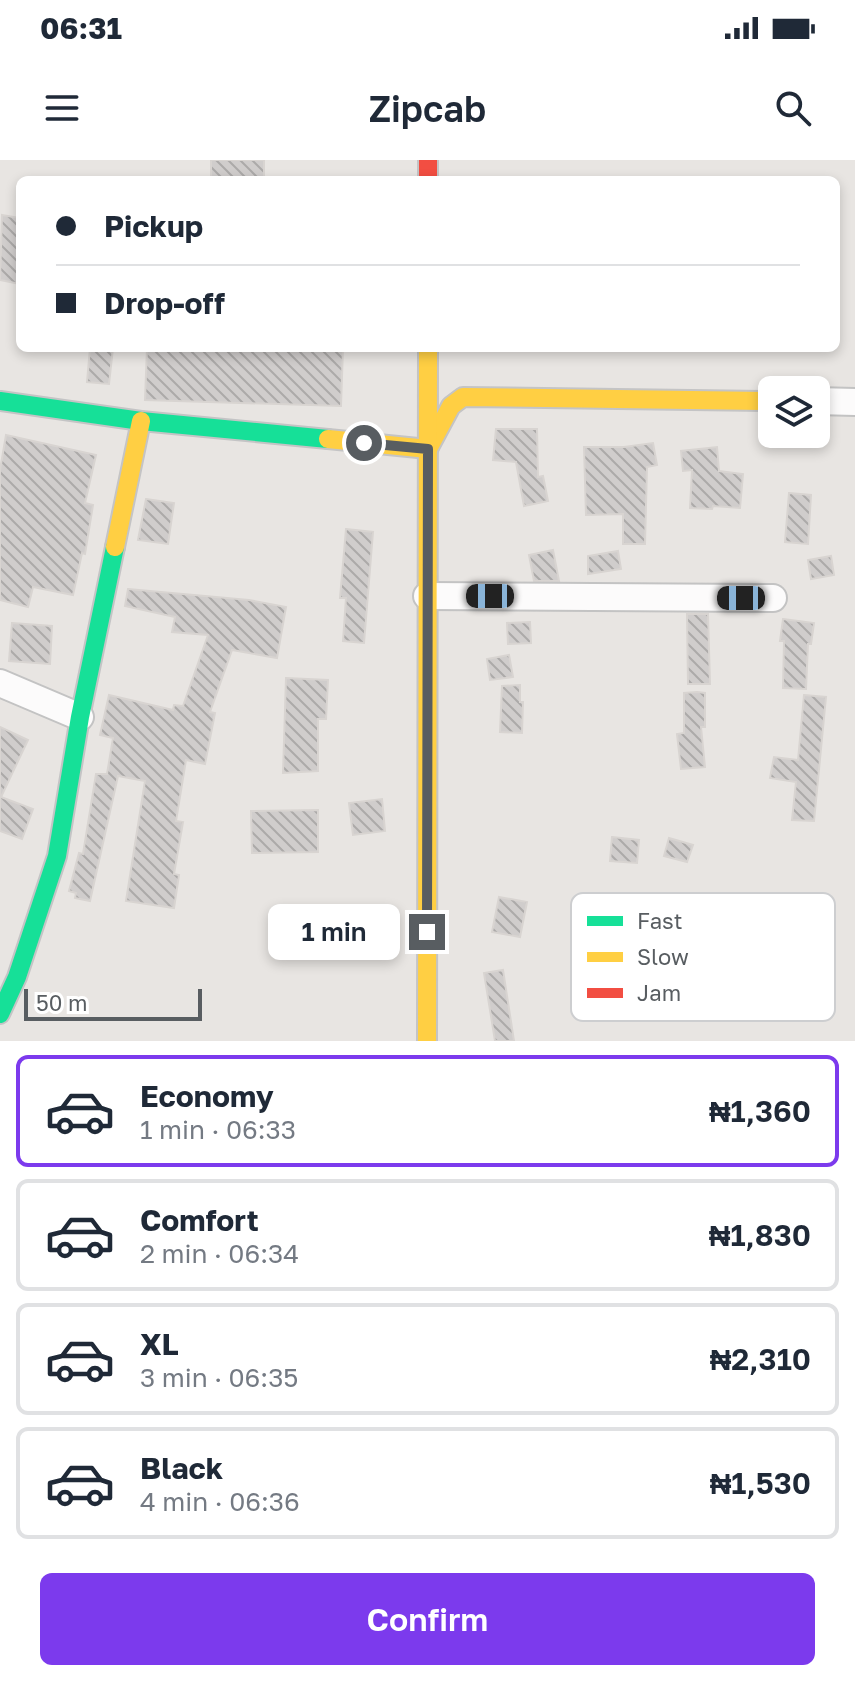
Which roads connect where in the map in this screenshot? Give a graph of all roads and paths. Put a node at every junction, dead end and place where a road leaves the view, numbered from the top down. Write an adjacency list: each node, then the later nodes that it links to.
1 (428, 352): 7 (street)
2 (0, 401): 6 (street)
3 (758, 401): 7 (street)
4 (830, 401): 5 (street)
5 (855, 402)
6 (141, 421): 7 (street); 11 (street)
7 (428, 449): 8 (street)
8 (427, 596): 9 (street); 14 (street)
9 (773, 598)
10 (0, 683): 11 (street)
11 (80, 717): 12 (street)
12 (9, 973): 13 (street)
13 (0, 1014)
14 (427, 1041)

